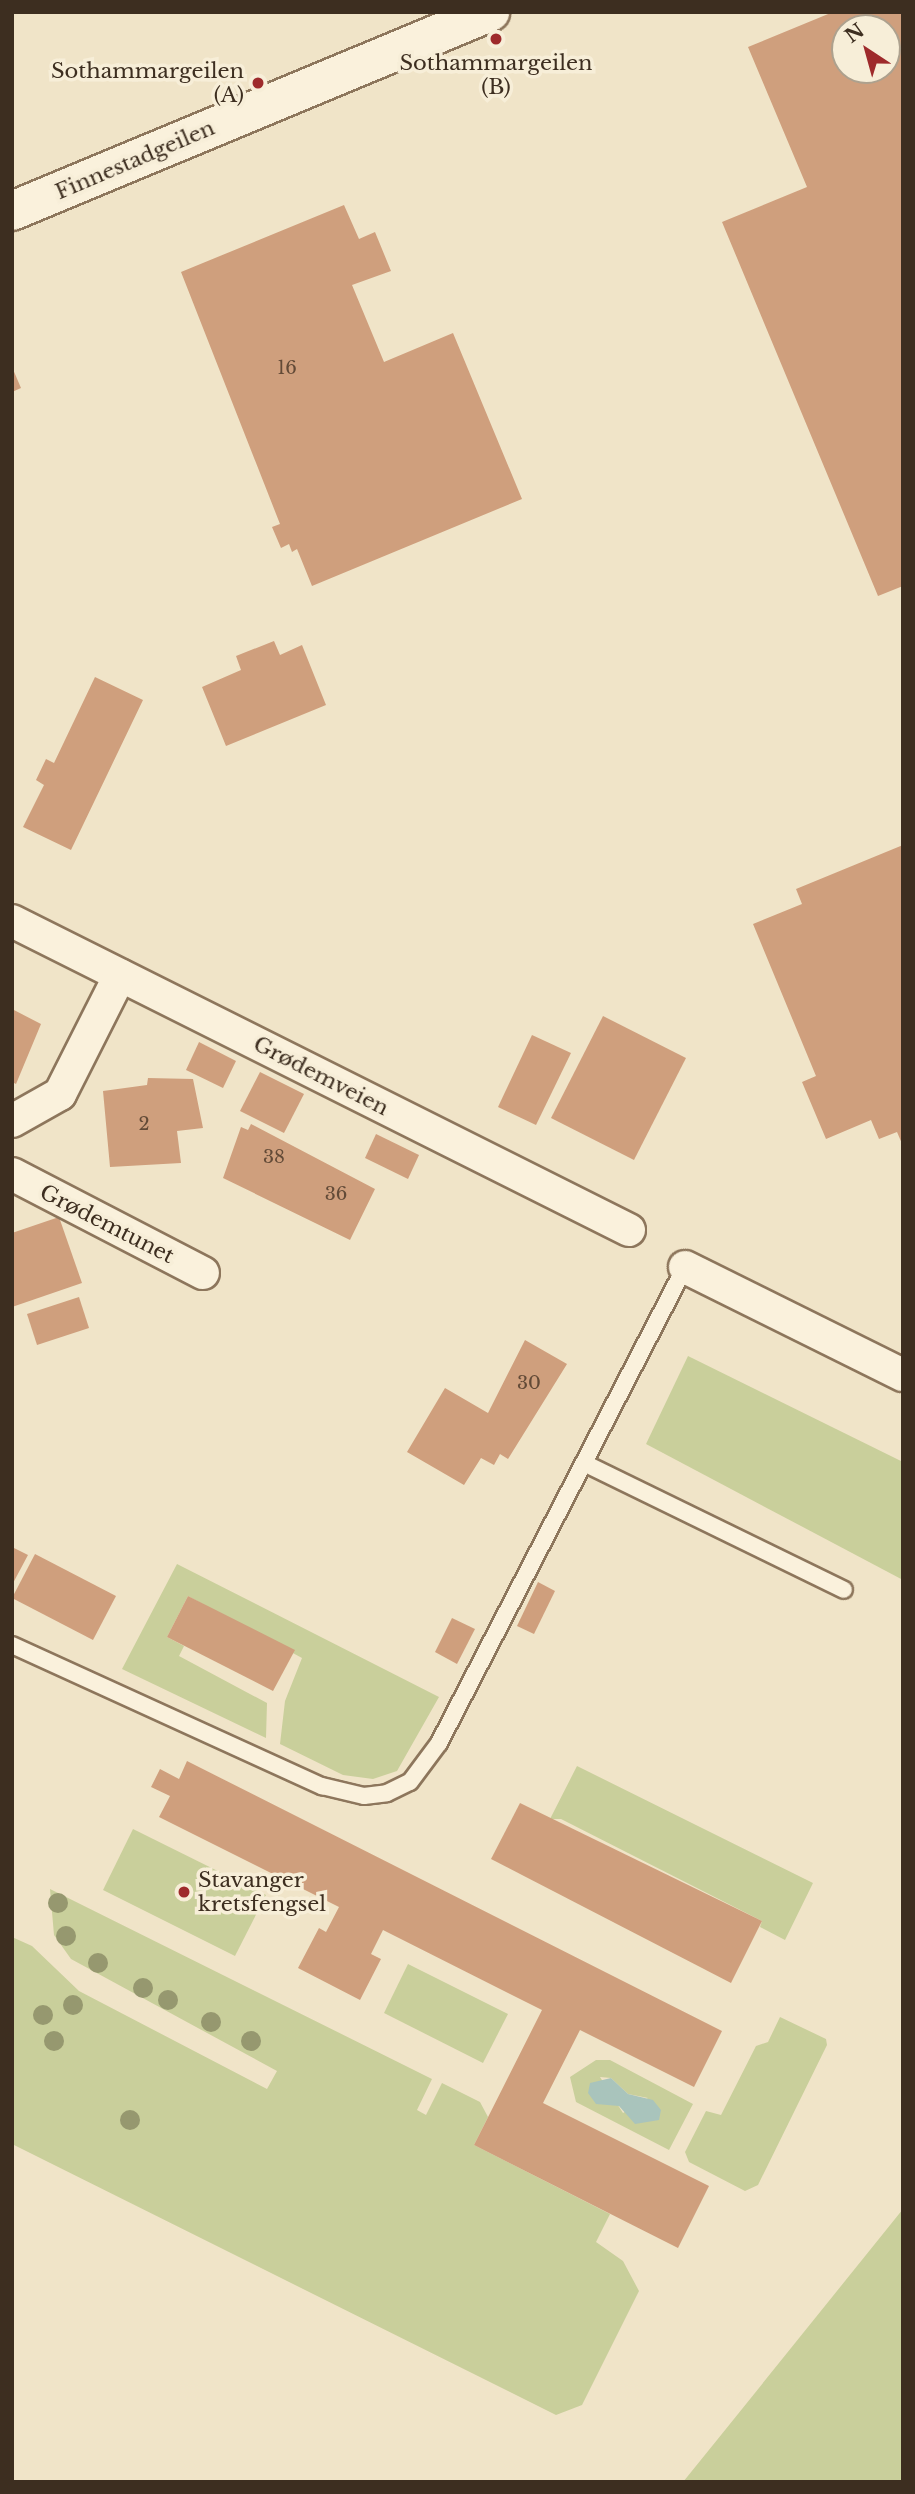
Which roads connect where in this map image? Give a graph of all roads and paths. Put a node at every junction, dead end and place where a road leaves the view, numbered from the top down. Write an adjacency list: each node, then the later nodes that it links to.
1 (490, 12): 2 (main road, Finnestadgeilen)
2 (12, 211)
3 (12, 921): 4 (street, Grødemveien)
4 (120, 975): 5 (street); 7 (street, Grødemveien)
5 (12, 1121)
6 (12, 1174): 9 (street, Grødemtunet)
7 (629, 1230)
8 (685, 1267): 10 (street); 11 (lane)
9 (203, 1273)
10 (903, 1375)
11 (584, 1463): 12 (lane); 13 (lane)
12 (844, 1590)
13 (12, 1645)

